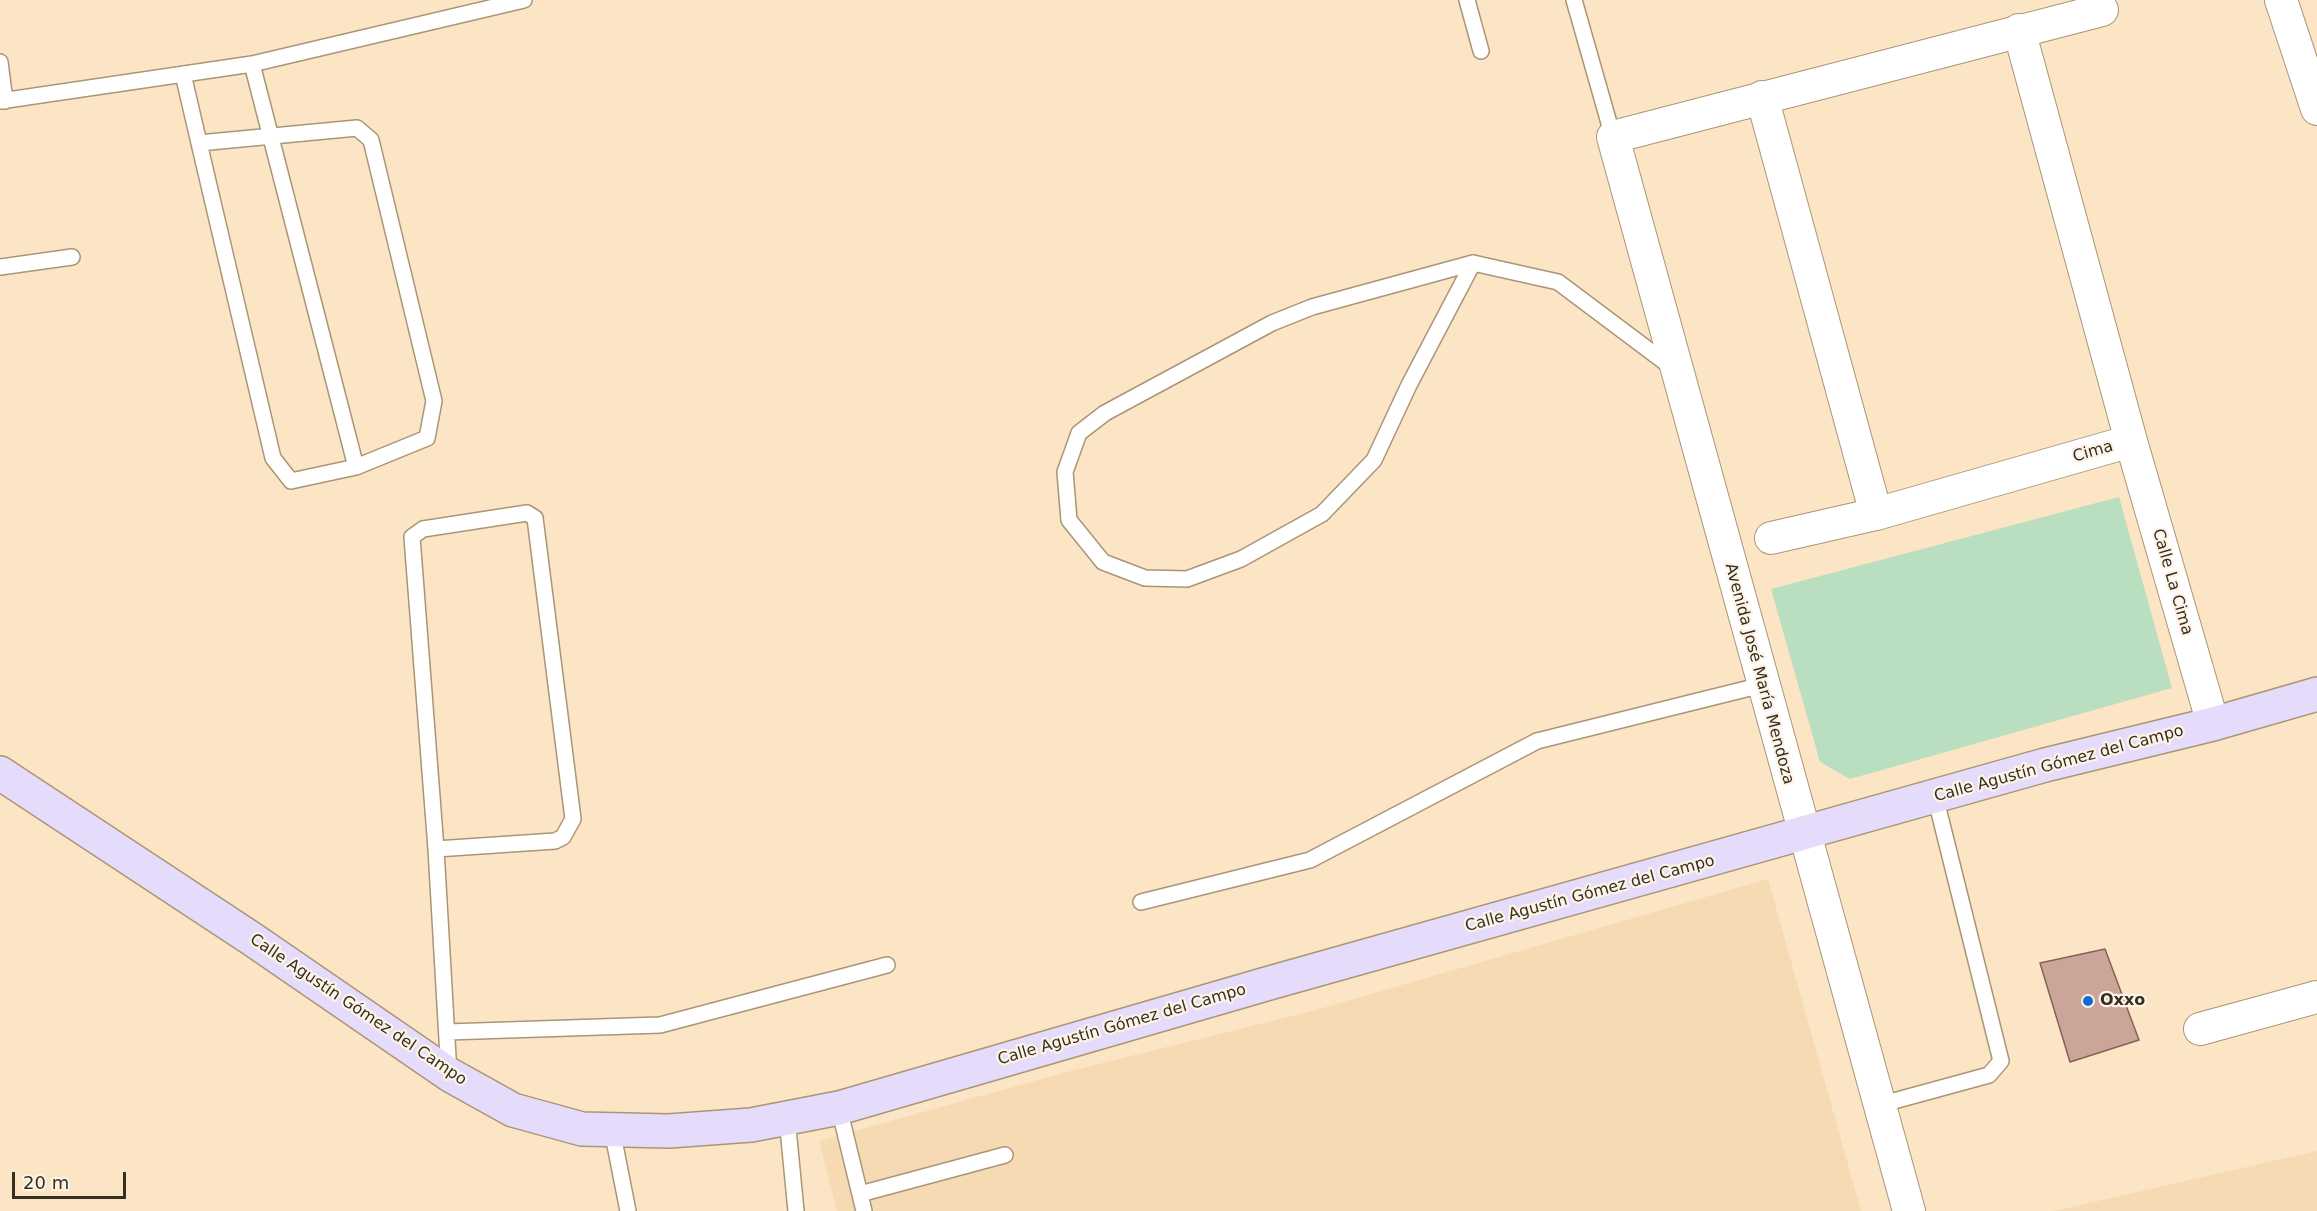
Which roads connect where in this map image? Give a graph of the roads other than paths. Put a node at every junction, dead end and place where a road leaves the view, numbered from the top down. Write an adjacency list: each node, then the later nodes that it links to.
1 (524, 0): 9 (lane)
2 (1467, 0): 7 (lane)
3 (1574, 0): 15 (lane)
4 (2281, 0): 13 (street)
5 (2102, 10): 6 (street)
6 (2019, 30): 11 (street); 21 (street, Cima)
7 (1481, 51)
8 (0, 62): 12 (lane)
9 (252, 64): 10 (lane); 14 (lane)
10 (183, 74): 12 (lane); 16 (lane)
11 (1762, 98): 15 (street); 23 (street)
12 (3, 101)
13 (2317, 109)
14 (270, 134): 16 (lane); 22 (lane); 22 (lane)
15 (1612, 136): 20 (street, Avenida José María Mendoza)
16 (199, 143): 22 (lane)
17 (72, 257): 19 (lane)
18 (1473, 263): 18 (lane); 20 (lane)
19 (0, 267)
20 (1676, 371): 25 (street, Avenida José María Mendoza)
21 (2131, 441): 23 (street, Cima); 27 (street, Calle La Cima)
22 (356, 467)
23 (1876, 514): 24 (street, Cima)
24 (1771, 538)
25 (1762, 686): 30 (street, Avenida José María Mendoza); 32 (lane)
26 (2317, 694): 27 (street, Calle Agustín Gómez del Campo)
27 (2213, 724): 29 (street, Calle Agustín Gómez del Campo)
28 (0, 773): 37 (street, Calle Agustín Gómez del Campo)
29 (1935, 796): 30 (street, Calle Agustín Gómez del Campo); 38 (lane)
30 (1803, 835): 38 (street, Avenida José María Mendoza); 39 (street, Calle Agustín Gómez del Campo)
31 (436, 849): 31 (lane); 36 (lane)
32 (1141, 902)
33 (887, 965): 36 (lane)
34 (2317, 997): 35 (street)
35 (2200, 1029)
36 (447, 1032): 37 (lane)
37 (450, 1075): 41 (street, Calle Agustín Gómez del Campo)
38 (1879, 1105): 47 (street, Avenida José María Mendoza)
39 (839, 1108): 40 (street, Calle Agustín Gómez del Campo); 43 (lane)
40 (787, 1118): 41 (street, Calle Agustín Gómez del Campo); 45 (lane)
41 (612, 1130): 44 (lane)
42 (1005, 1155): 43 (lane)
43 (860, 1194): 46 (lane)
44 (628, 1211)
45 (796, 1211)
46 (864, 1211)
47 (1909, 1211)

